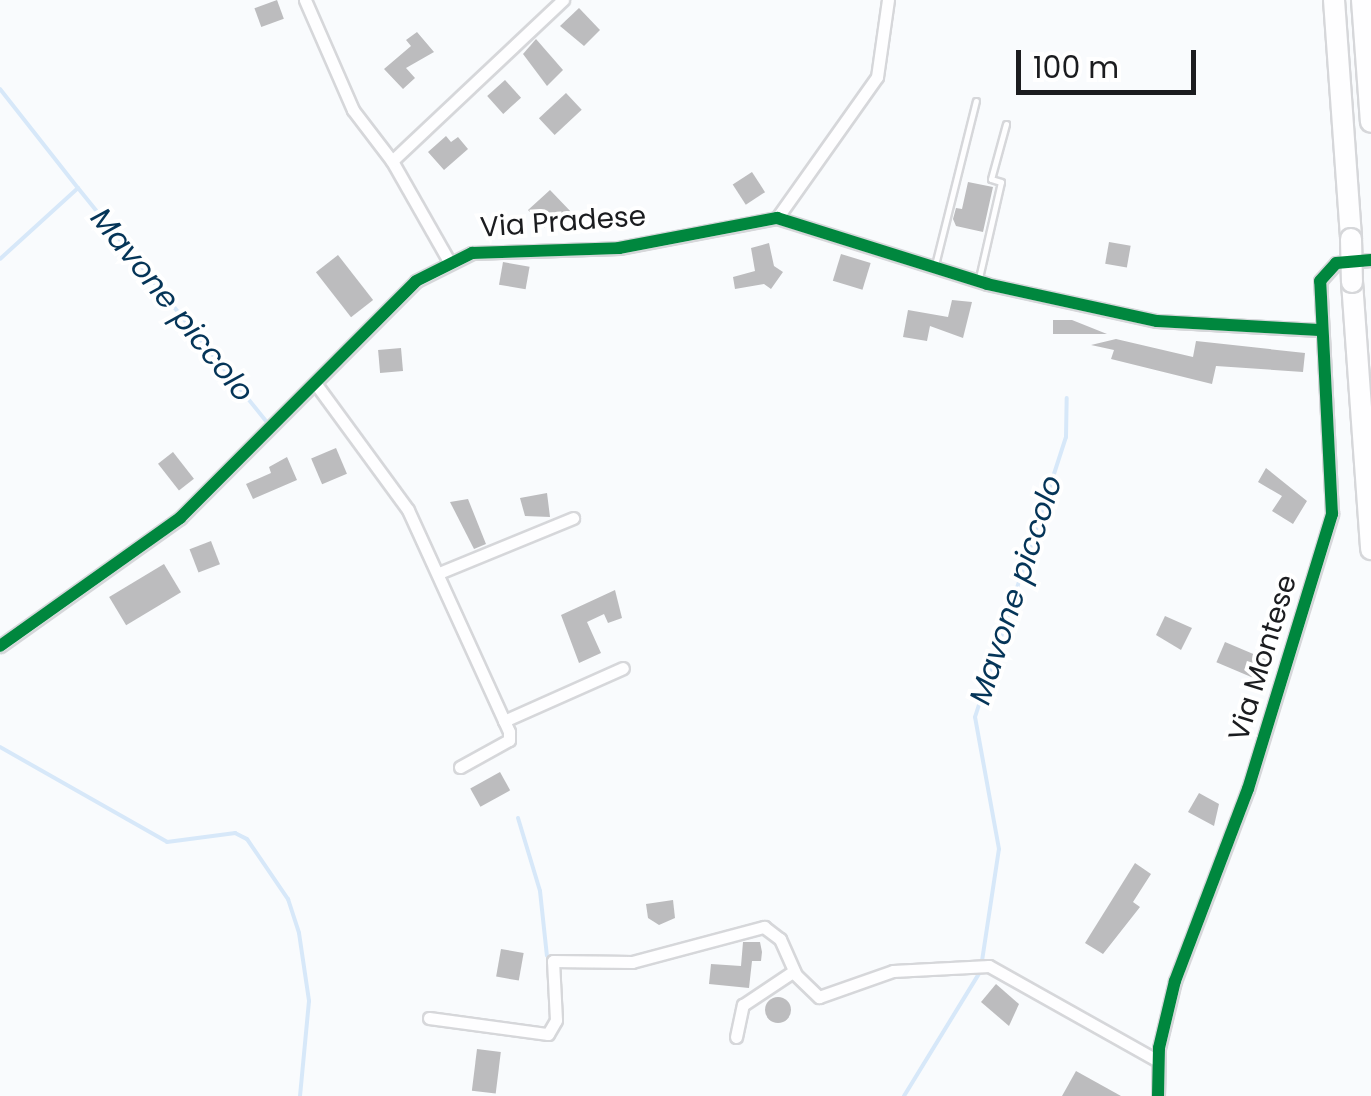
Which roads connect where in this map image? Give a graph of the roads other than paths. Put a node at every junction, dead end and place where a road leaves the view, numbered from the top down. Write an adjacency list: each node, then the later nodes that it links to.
1 (305, 0): 9 (street, Via Pradese)
2 (562, 0): 9 (street)
3 (888, 0): 10 (street)
4 (1334, 0): 18 (highway, bridge)
5 (1362, 0): 7 (highway)
6 (976, 101): 13 (lane)
7 (1371, 122)
8 (1006, 124): 14 (lane)
9 (392, 161): 12 (street, Via Pradese)
10 (778, 218): 12 (street, Via Pradese); 13 (street, Via Pradese)
11 (1371, 260): 15 (street, Via Montese)
12 (450, 263): 16 (street, Via Pradese)
13 (934, 268): 14 (street, Via Pradese)
14 (978, 281): 15 (street, Via Pradese)
15 (1318, 330): 27 (street, Via Montese)
16 (318, 387): 19 (street); 20 (street, Via Pradese)
17 (573, 518): 19 (street)
18 (1371, 549)
19 (439, 574): 22 (street)
20 (0, 646)
21 (623, 668): 22 (street)
22 (504, 720): 23 (street)
23 (460, 766)
24 (794, 971): 25 (street); 26 (street); 27 (street)
25 (429, 1018)
26 (736, 1037)
27 (1158, 1060): 28 (street, Via Montese)
28 (1158, 1096)

